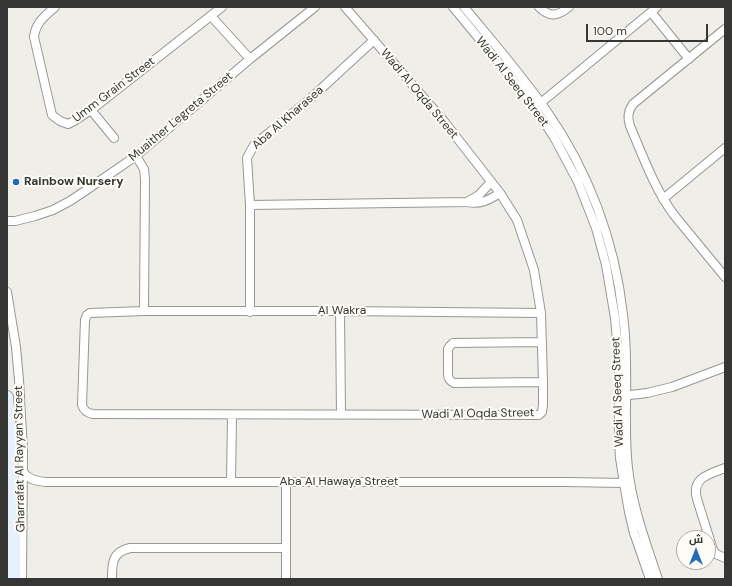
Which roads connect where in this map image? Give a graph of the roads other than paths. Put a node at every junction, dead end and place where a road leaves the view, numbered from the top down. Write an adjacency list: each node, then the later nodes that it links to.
1 (55, 7): 16 (street, Umm Grain Street)
2 (222, 7): 10 (street, Umm Grain Street)
3 (315, 7): 13 (street, Muaither Legreta Street)
4 (345, 7): 12 (street, Wadi Al Oqda Street)
5 (453, 7): 15 (street, Wadi Al Seeq Street)
6 (464, 7): 15 (street, Wadi Al Seeq Street)
7 (539, 7): 8 (street)
8 (569, 7)
9 (654, 9): 14 (street); 15 (street)
10 (211, 16): 13 (street); 16 (street, Umm Grain Street)
11 (725, 29): 14 (street)
12 (374, 40): 20 (street, Wadi Al Oqda Street); 24 (street, Aba Al Kharasea)
13 (250, 59): 19 (street, Muaither Legreta Street)
14 (689, 59): 22 (street)
15 (538, 105): 37 (street, Wadi Al Seeq Street)
16 (91, 110): 17 (street)
17 (114, 138)
18 (725, 148): 22 (street)
19 (136, 156): 25 (street, Muaither Legreta Street); 29 (street)
20 (492, 182): 21 (street, Wadi Al Oqda Street); 23 (street)
21 (500, 193): 23 (street); 33 (street, Wadi Al Oqda Street)
22 (663, 199): 27 (street)
23 (466, 202): 24 (street)
24 (250, 204): 31 (street, Aba Al Kharasea)
25 (11, 221): 26 (street, Muaither Legreta Street)
26 (7, 225)
27 (723, 272)
28 (7, 292): 42 (street, Gharrafat Al Rayyan Street)
29 (144, 311): 31 (street, Al Wakra); 32 (street, Al Wakra)
30 (340, 311): 31 (street, Al Wakra); 33 (street, Al Wakra); 40 (street)
31 (250, 312)
32 (90, 313): 39 (street, Wadi Al Oqda Street)
33 (541, 313): 34 (street, Wadi Al Oqda Street)
34 (542, 342): 36 (street, Wadi Al Oqda Street); 36 (street)
35 (725, 367): 37 (street)
36 (543, 382): 40 (street, Wadi Al Oqda Street)
37 (622, 396): 48 (street, Wadi Al Seeq Street)
38 (7, 398): 41 (main road, Gharrafat Al Rayyan Street)
39 (232, 415): 40 (street, Wadi Al Oqda Street); 46 (street)
40 (341, 416)
41 (11, 444): 42 (main road); 51 (main road, Gharrafat Al Rayyan Street)
42 (23, 451): 44 (street, Gharrafat Al Rayyan Street)
43 (725, 468): 53 (street)
44 (23, 472): 45 (street, Aba Al Hawaya Street); 49 (street, Gharrafat Al Rayyan Street)
45 (46, 482): 46 (street, Aba Al Hawaya Street); 49 (street, Aba Al Hawaya Street)
46 (231, 482): 47 (street, Aba Al Hawaya Street)
47 (286, 482): 48 (street, Aba Al Hawaya Street); 52 (street)
48 (627, 482): 58 (street, Wadi Al Seeq Street); 59 (street, Wadi Al Seeq Street)
49 (23, 492): 50 (street, Gharrafat Al Rayyan Street)
50 (22, 508): 51 (main road); 55 (street, Gharrafat Al Rayyan Street)
51 (14, 522): 54 (main road, Gharrafat Al Rayyan Street)
52 (286, 548): 56 (street); 57 (street)
53 (725, 558)
54 (14, 579)
55 (22, 579)
56 (112, 579)
57 (286, 579)
58 (650, 579)
59 (658, 579)

